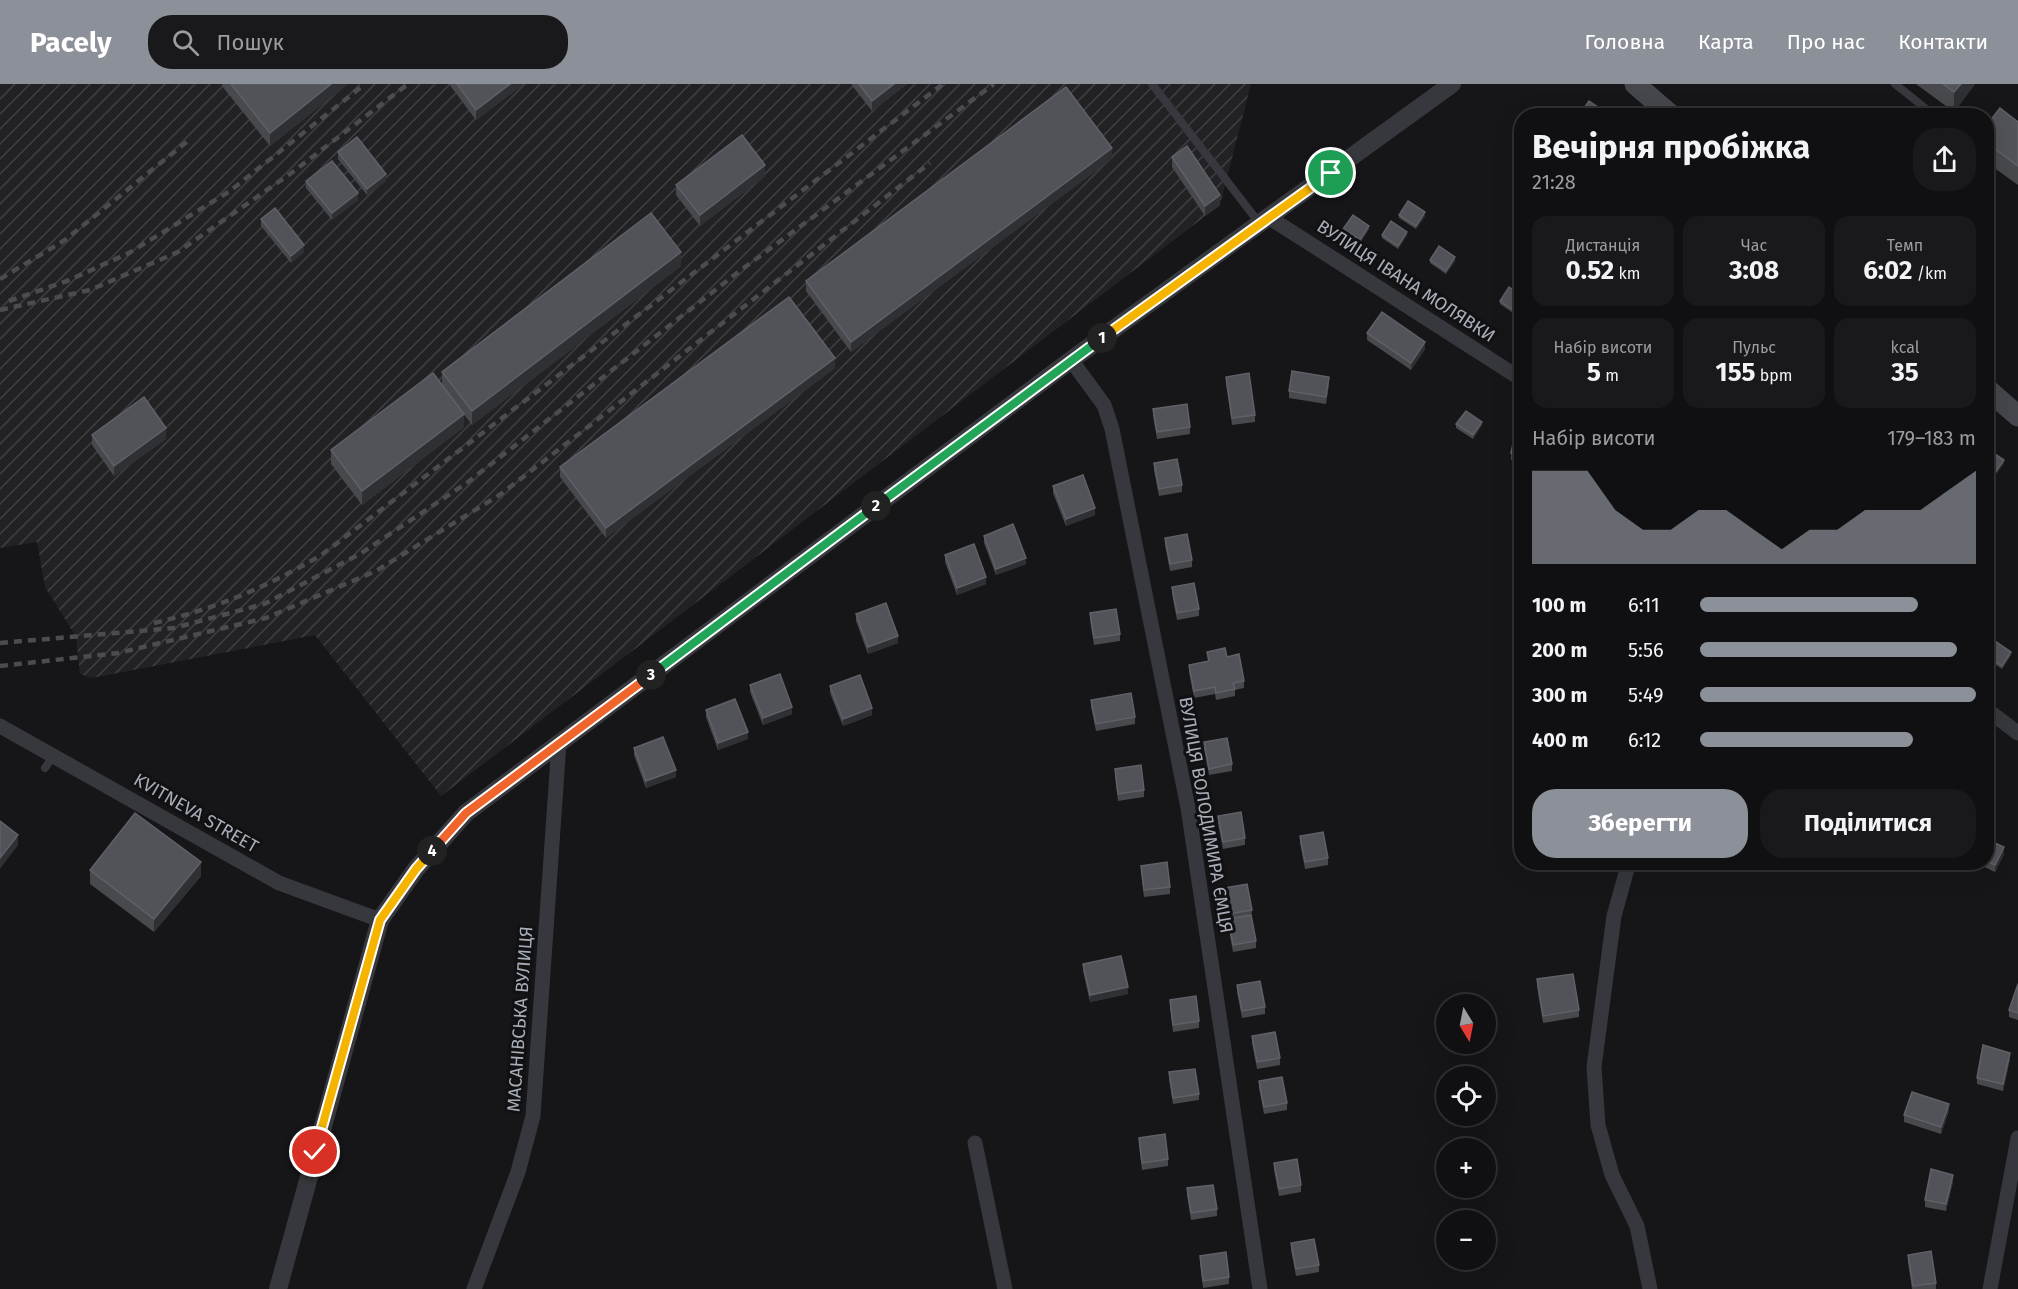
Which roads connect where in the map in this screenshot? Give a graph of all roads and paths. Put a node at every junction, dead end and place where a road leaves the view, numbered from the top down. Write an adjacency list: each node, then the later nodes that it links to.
1 (1152, 84): 7 (lane)
2 (1452, 84): 7 (street)
3 (1635, 84): 5 (main road)
4 (1895, 84): 6 (lane)
5 (1663, 108)
6 (1925, 108)
7 (1265, 221): 8 (street); 9 (street, ВУЛИЦЯ ІВАНА МОЛЯВКИ)
8 (1071, 360): 15 (street); 25 (street, ВУЛИЦЯ ВОЛОДИМИРА ЄМЦЯ)
9 (1514, 375)
10 (1994, 395): 11 (main road)
11 (2018, 416)
12 (1994, 715): 14 (street)
13 (0, 726): 16 (street, KVITNEVA STREET)
14 (2018, 733)
15 (560, 743): 19 (street); 23 (street, МАСАНІВСЬКА ВУЛИЦЯ)
16 (54, 754): 17 (lane); 19 (street, KVITNEVA STREET)
17 (45, 768)
18 (1627, 870): 26 (street)
19 (380, 920): 22 (street)
20 (2018, 1138): 27 (street)
21 (975, 1143): 24 (street)
22 (278, 1289)
23 (474, 1289)
24 (1005, 1289)
25 (1260, 1289)
26 (1650, 1289)
27 (1990, 1289)

